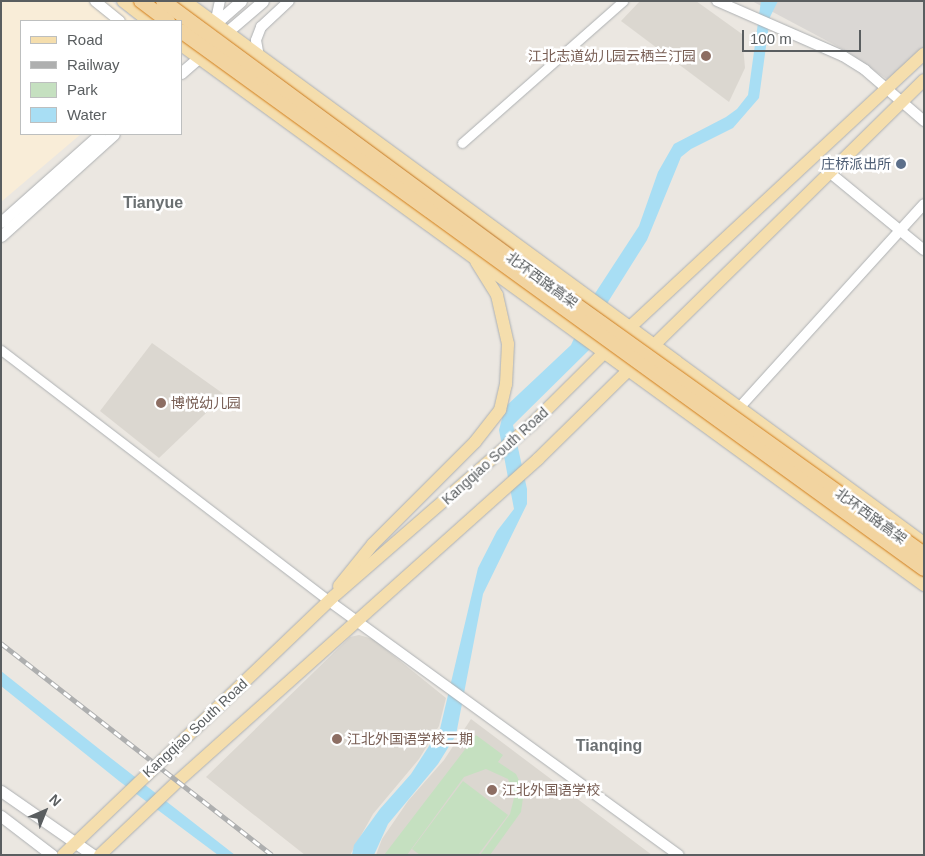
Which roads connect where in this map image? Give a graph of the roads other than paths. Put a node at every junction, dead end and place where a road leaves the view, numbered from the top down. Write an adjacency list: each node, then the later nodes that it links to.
1 (94, 1): 12 (street)
2 (123, 1): 13 (main road)
3 (141, 1): 14 (highway, bridge)
4 (163, 1): 43 (highway, 北环西路高架, bridge)
5 (185, 1): 15 (main road)
6 (220, 1): 15 (street)
7 (241, 1): 15 (main road)
8 (262, 1): 17 (main road)
9 (289, 1): 20 (street)
10 (623, 1): 28 (street)
11 (717, 1): 23 (street)
12 (119, 20)
13 (148, 20)
14 (167, 20)
15 (215, 24): 17 (main road); 18 (main road)
16 (182, 32): 44 (highway, 北环西路高架, bridge)
17 (226, 33): 18 (main road); 20 (main road)
18 (186, 52): 21 (main road); 35 (main road)
19 (924, 54): 23 (main road, Kangqiao South Road)
20 (259, 57): 36 (main road)
21 (182, 69)
22 (924, 80): 24 (main road, Kangqiao South Road)
23 (887, 88): 24 (street); 36 (main road, Kangqiao South Road)
24 (902, 101): 25 (street); 29 (main road, Kangqiao South Road)
25 (924, 121)
26 (99, 135): 31 (main road)
27 (113, 135): 33 (main road)
28 (462, 143)
29 (829, 172): 32 (street); 37 (main road, Kangqiao South Road)
30 (924, 204): 32 (street)
31 (1, 222)
32 (901, 229): 34 (street); 41 (street)
33 (1, 236)
34 (924, 250)
35 (472, 256): 39 (main road); 46 (main road)
36 (624, 324): 37 (main road); 39 (main road, Kangqiao South Road)
37 (652, 344): 40 (main road, Kangqiao South Road); 41 (main road)
38 (1, 350): 46 (street)
39 (600, 350): 40 (main road); 46 (main road, Kangqiao South Road)
40 (628, 370): 45 (main road); 47 (main road, Kangqiao South Road)
41 (739, 408): 42 (main road)
42 (924, 543)
43 (924, 554)
44 (924, 570)
45 (924, 585)
46 (331, 599): 47 (street); 50 (main road, Kangqiao South Road)
47 (358, 620): 54 (main road, Kangqiao South Road); 55 (street)
48 (1, 792): 50 (main road)
49 (1, 816): 51 (main road)
50 (75, 842): 52 (main road, Kangqiao South Road); 53 (main road)
51 (52, 855)
52 (63, 855)
53 (94, 855)
54 (100, 855)
55 (678, 855)

